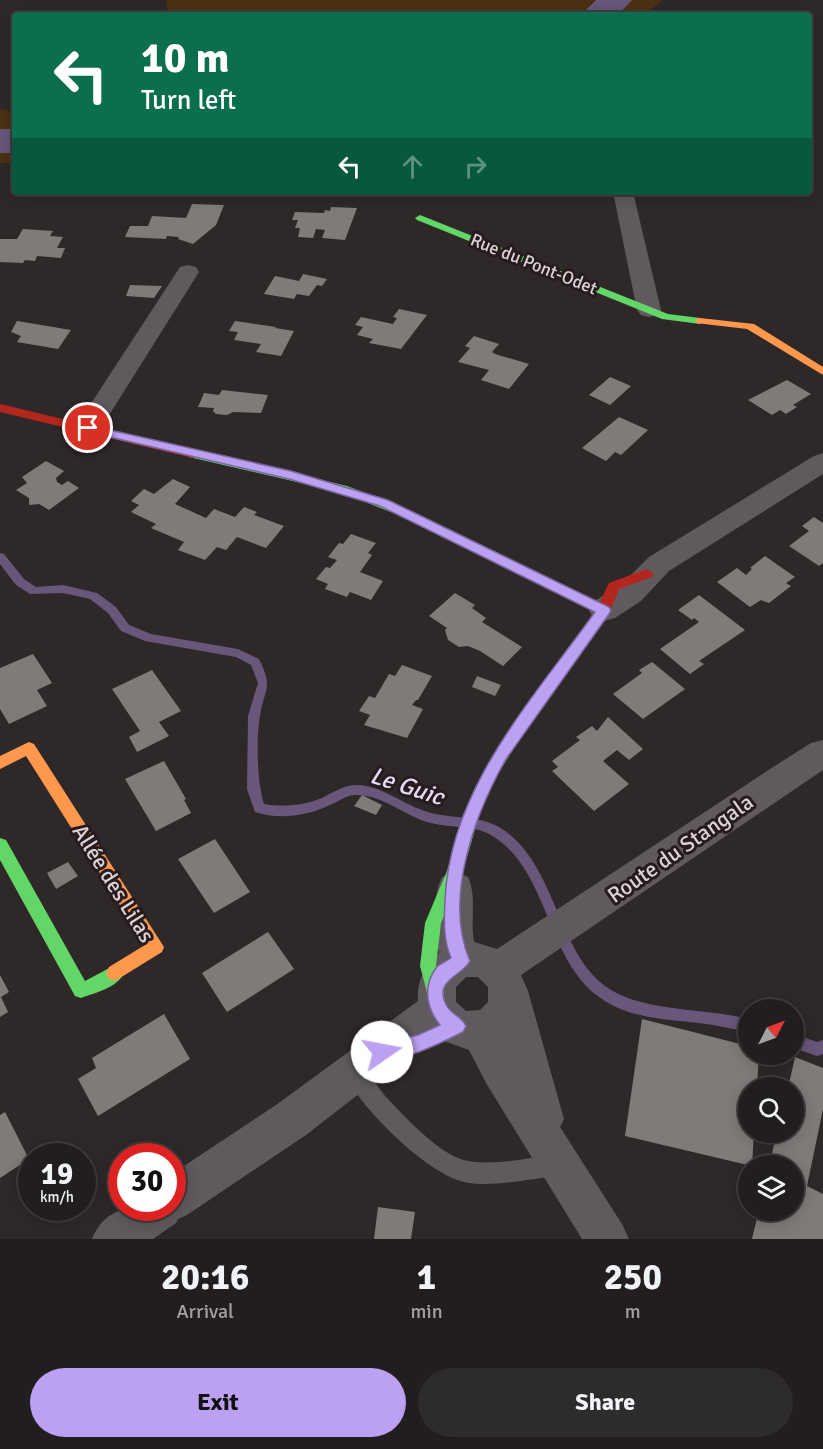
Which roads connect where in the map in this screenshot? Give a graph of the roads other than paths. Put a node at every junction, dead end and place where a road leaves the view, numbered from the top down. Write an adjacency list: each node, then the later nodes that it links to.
1 (624, 195): 4 (street)
2 (420, 218): 4 (street, Rue du Pont-Odet)
3 (188, 272): 7 (street)
4 (649, 310): 5 (street, Rue du Pont-Odet)
5 (823, 372)
6 (0, 408): 7 (street)
7 (88, 428): 9 (street)
8 (823, 462): 9 (street)
9 (604, 610): 13 (street)
10 (823, 753): 15 (street, Route du Stangala)
11 (0, 763): 12 (street, Allée des Lilas)
12 (4, 863)
13 (455, 871): 14 (street); 16 (street)
14 (461, 961): 15 (street); 16 (street)
15 (504, 982): 16 (street); 18 (street)
16 (452, 1014): 17 (street); 18 (street)
17 (368, 1062): 18 (lane); 19 (street)
18 (556, 1160): 22 (street)
19 (186, 1191)
20 (141, 1221): 21 (street)
21 (114, 1239)
22 (607, 1239)

